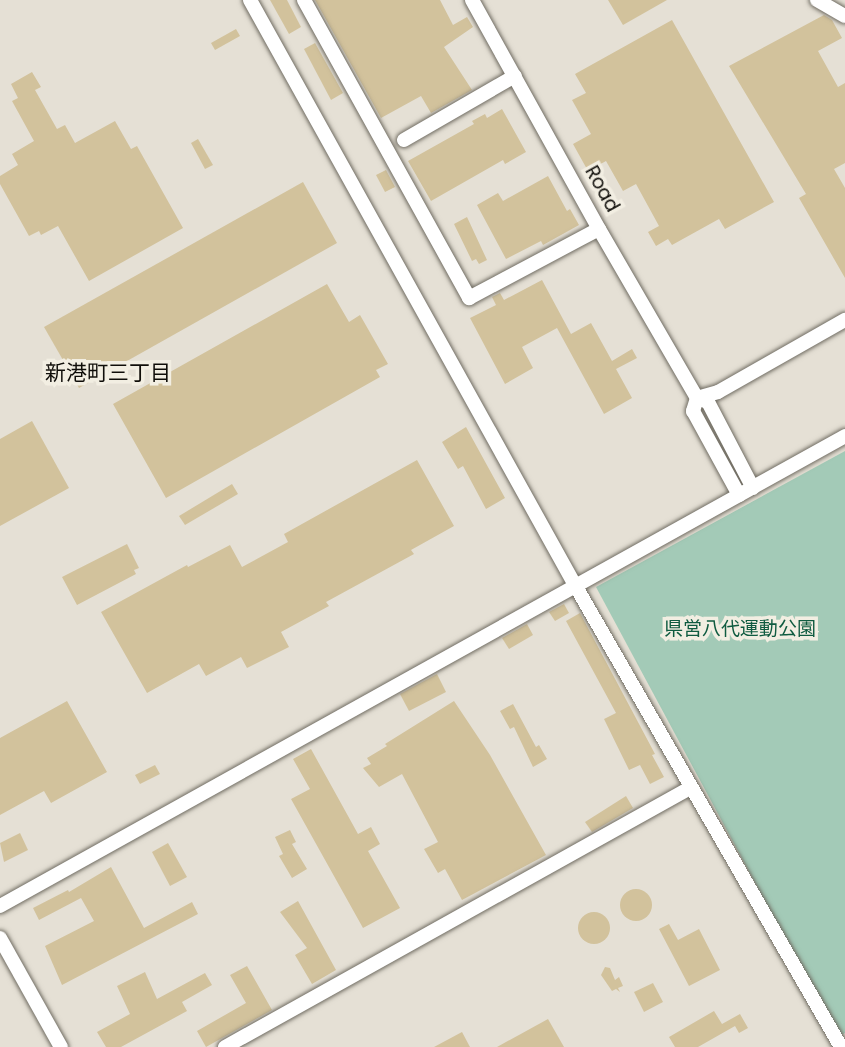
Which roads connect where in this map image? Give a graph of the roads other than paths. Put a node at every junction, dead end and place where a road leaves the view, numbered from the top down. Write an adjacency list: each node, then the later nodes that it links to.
1 (250, 0): 14 (street)
2 (304, 0): 8 (street)
3 (473, 0): 6 (street); 10 (street, Road)
4 (817, 0): 5 (street)
5 (845, 16)
6 (516, 76): 7 (street); 8 (street)
7 (404, 140)
8 (599, 229): 10 (street)
9 (845, 320): 10 (street)
10 (697, 397): 12 (street); 13 (street)
11 (845, 436): 12 (street)
12 (753, 488): 13 (street)
13 (739, 495): 14 (street)
14 (575, 585): 15 (street); 16 (street)
15 (690, 788): 18 (street); 20 (street)
16 (0, 906)
17 (0, 938): 19 (street)
18 (842, 1046)
19 (61, 1047)
20 (225, 1047)

